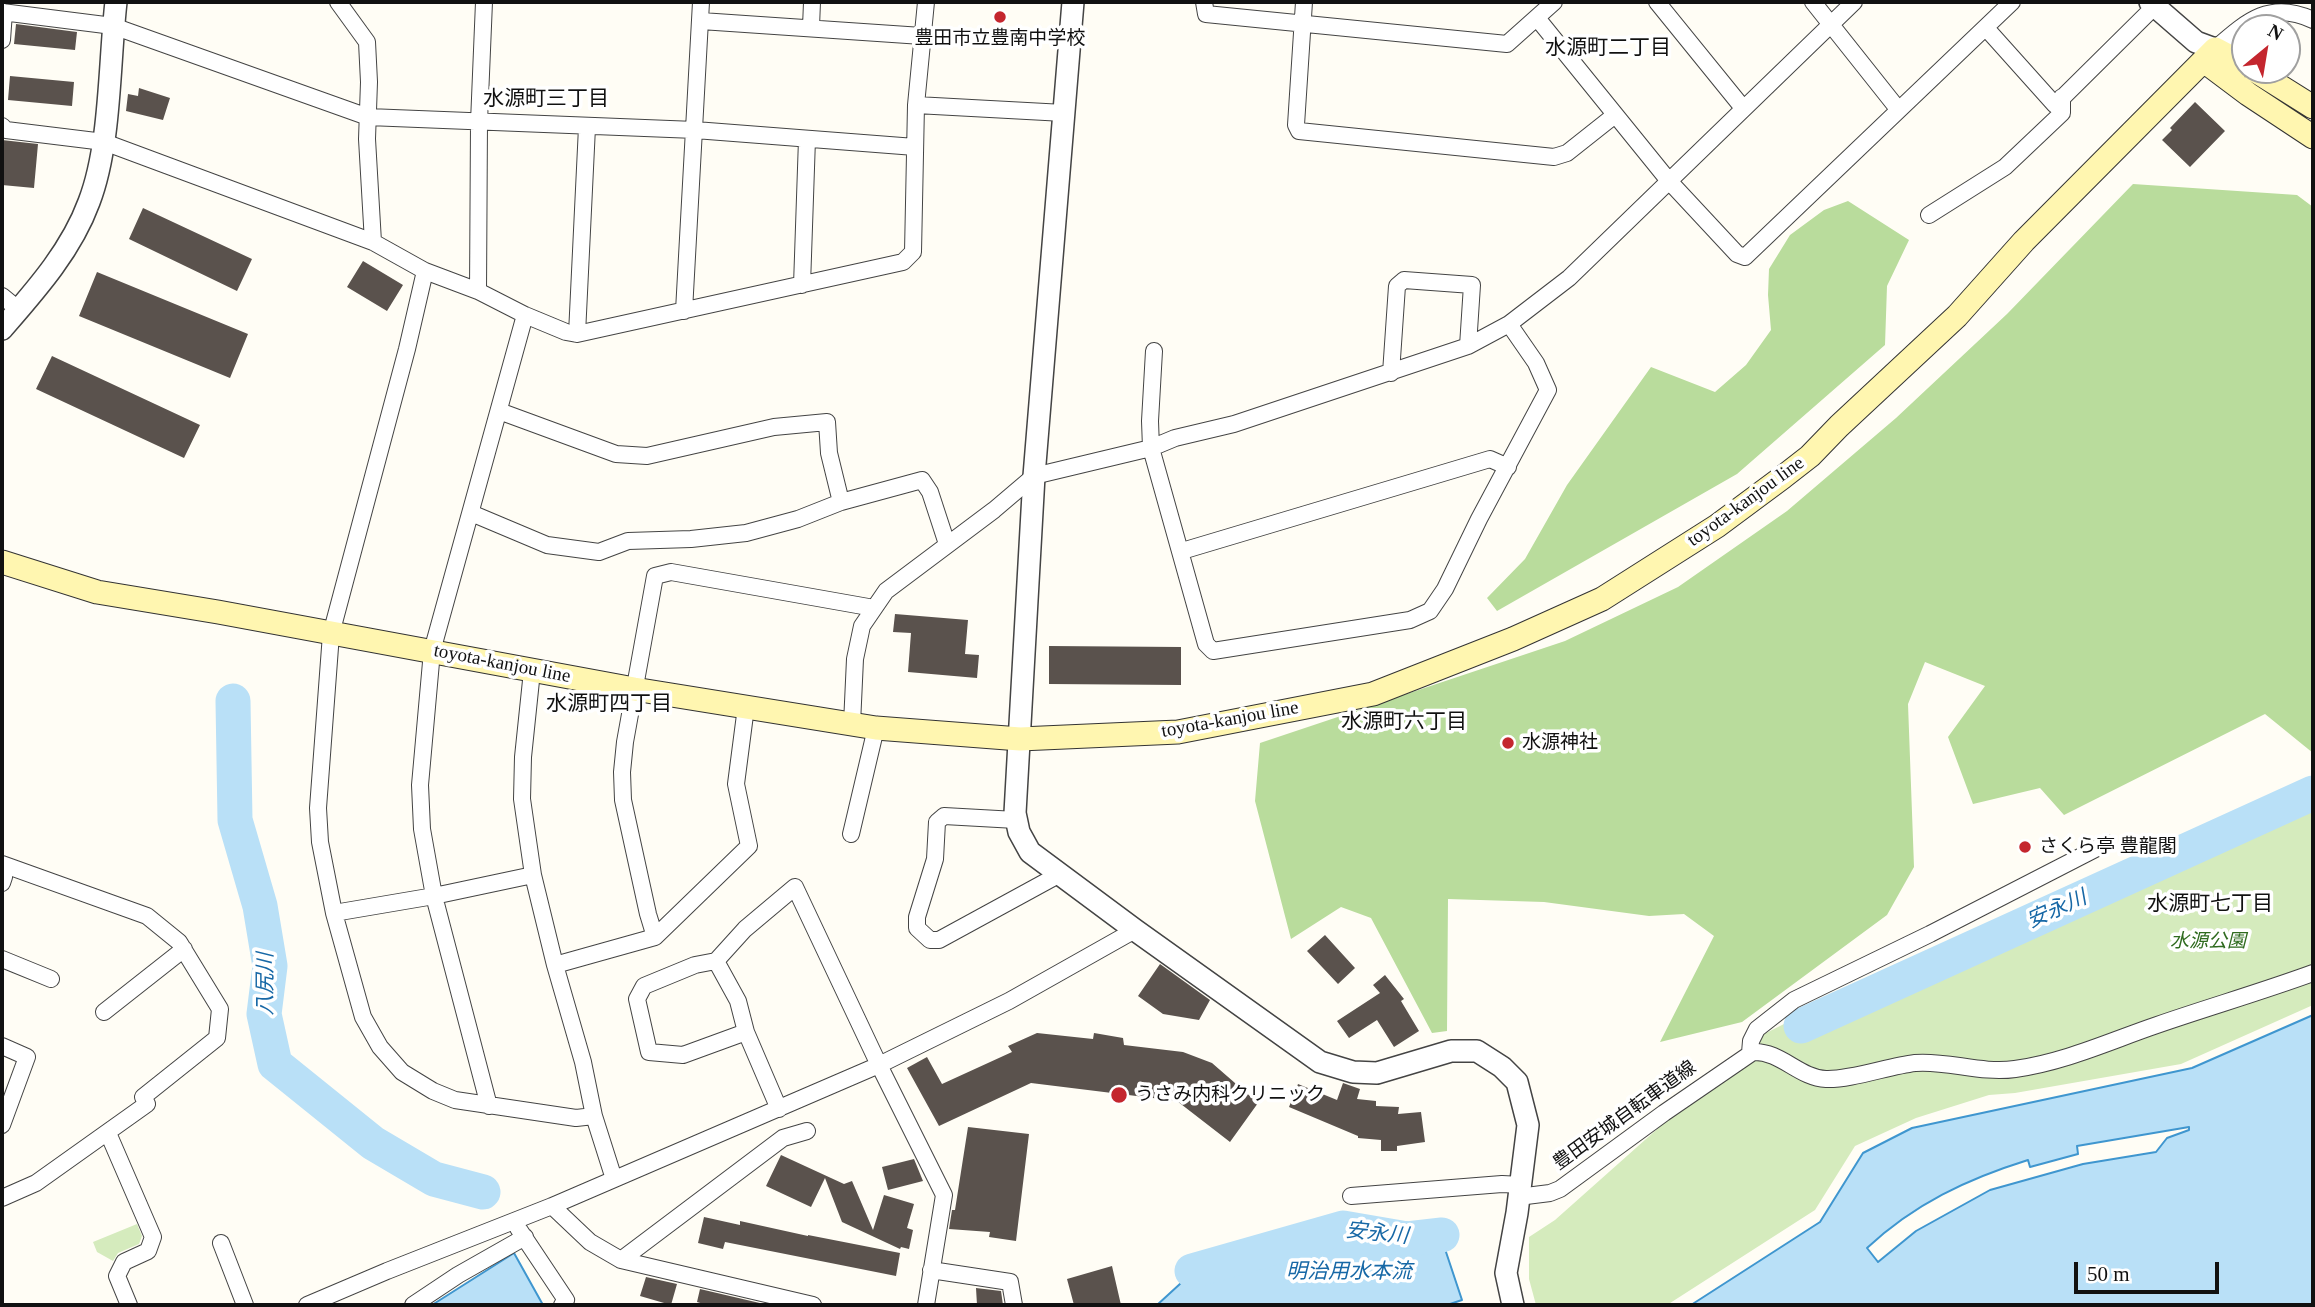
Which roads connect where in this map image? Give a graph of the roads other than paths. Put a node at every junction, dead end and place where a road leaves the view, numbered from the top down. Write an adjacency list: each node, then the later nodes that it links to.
1 (116, 2): 22 (street)
2 (338, 2): 37 (street)
3 (484, 2): 38 (street)
4 (701, 2): 19 (street)
5 (813, 2): 23 (street)
6 (926, 2): 25 (street)
7 (1073, 2): 35 (street)
8 (1204, 2): 20 (street)
9 (1304, 2): 20 (street)
10 (1554, 2): 17 (street)
11 (1657, 2): 33 (street)
12 (1813, 2): 21 (street)
13 (1854, 2): 21 (street)
14 (2012, 2): 24 (street)
15 (2153, 4): 27 (street); 30 (street)
16 (3, 12): 22 (street); 26 (street)
17 (1537, 18): 20 (street); 36 (street)
18 (2313, 20): 27 (street)
19 (701, 21): 23 (street); 41 (street)
20 (1302, 23): 36 (street)
21 (1831, 25): 33 (street); 34 (street)
22 (113, 26): 37 (street); 44 (street)
23 (811, 27): 25 (street)
24 (1986, 28): 30 (street); 34 (street)
25 (922, 36): 31 (street)
26 (2, 40)
27 (2205, 51): 28 (main road); 42 (main road); 79 (main road, toyota-kanjou line)
28 (2231, 60)
29 (2276, 84): 32 (main road)
30 (2062, 97): 47 (street)
31 (916, 105): 35 (street); 45 (street)
32 (2313, 107)
33 (1743, 108): 46 (street)
34 (1898, 109): 46 (street)
35 (1064, 113): 65 (street)
36 (1615, 114): 46 (street)
37 (368, 117): 38 (street); 48 (street)
38 (479, 122): 40 (street); 51 (street)
39 (2, 126): 44 (street)
40 (587, 127): 41 (street); 58 (street)
41 (695, 130): 43 (street); 54 (street)
42 (2313, 136)
43 (807, 139): 45 (street); 50 (street)
44 (104, 142): 48 (street); 53 (street)
45 (915, 147): 50 (street)
46 (1669, 181): 56 (street)
47 (1929, 215)
48 (373, 242): 49 (street)
49 (425, 271): 51 (street); 72 (street)
50 (802, 285): 54 (street)
51 (478, 291): 55 (street)
52 (2, 296): 53 (street)
53 (19, 310): 57 (street)
54 (684, 311): 58 (street)
55 (525, 316): 58 (street); 62 (street)
56 (1509, 324): 59 (street); 64 (street)
57 (2, 330)
58 (577, 334)
59 (1468, 346): 61 (street); 61 (street)
60 (1154, 351): 63 (street)
61 (1391, 373): 63 (street)
62 (499, 411): 66 (street); 67 (street)
63 (1151, 448): 65 (street); 69 (street)
64 (1508, 467): 69 (street); 69 (street)
65 (1034, 476): 68 (street); 79 (street)
66 (841, 502): 67 (street); 68 (street)
67 (471, 513): 73 (street)
68 (947, 544): 71 (street)
69 (1182, 551)
70 (2, 562): 72 (main road, toyota-kanjou line)
71 (874, 608): 75 (street); 77 (street)
72 (331, 635): 73 (main road, toyota-kanjou line); 89 (street)
73 (432, 650): 74 (main road, toyota-kanjou line); 88 (street)
74 (532, 671): 75 (main road, toyota-kanjou line); 86 (street)
75 (634, 689): 76 (main road, toyota-kanjou line); 91 (street)
76 (746, 707): 77 (main road, toyota-kanjou line); 91 (street)
77 (852, 723): 78 (main road, toyota-kanjou line)
78 (876, 728): 79 (main road, toyota-kanjou line); 81 (street)
79 (1020, 739): 80 (street)
80 (1016, 820): 85 (street); 85 (street)
81 (851, 834)
82 (2107, 843): 101 (street)
83 (2, 864): 92 (street)
84 (2, 871): 87 (street)
85 (1060, 874): 90 (street)
86 (533, 875): 88 (street); 95 (street)
87 (2, 883)
88 (434, 896): 89 (street); 103 (street)
89 (334, 913): 103 (street)
90 (1135, 930): 102 (street); 110 (street)
91 (655, 937): 95 (street)
92 (184, 949): 98 (street); 108 (street)
93 (2, 959): 97 (street)
94 (716, 961): 99 (street); 99 (street); 102 (street)
95 (555, 965): 105 (street)
96 (2313, 974): 101 (street)
97 (51, 979)
98 (104, 1012)
99 (746, 1032): 104 (street)
100 (2, 1046): 106 (street)
101 (1750, 1053): 110 (street, 豊田安城自転車道線)
102 (879, 1065): 104 (street); 118 (street)
103 (489, 1106): 105 (street)
104 (779, 1109): 109 (street)
105 (594, 1116): 109 (street)
106 (2, 1125)
107 (807, 1131): 117 (street)
108 (108, 1133): 112 (street); 119 (street)
109 (614, 1179): 113 (street)
110 (1520, 1191): 111 (street, 豊田安城自転車道線); 127 (street)
111 (1352, 1196)
112 (2, 1198)
113 (552, 1206): 114 (street); 117 (street)
114 (512, 1221): 115 (street); 121 (street)
115 (524, 1237): 122 (street); 123 (street)
116 (221, 1243): 120 (street)
117 (621, 1261): 124 (street)
118 (931, 1270): 125 (street); 126 (street)
119 (129, 1305)
120 (245, 1305)
121 (307, 1305)
122 (413, 1305)
123 (562, 1305)
124 (813, 1305)
125 (926, 1305)
126 (1014, 1305)
127 (1513, 1305)

